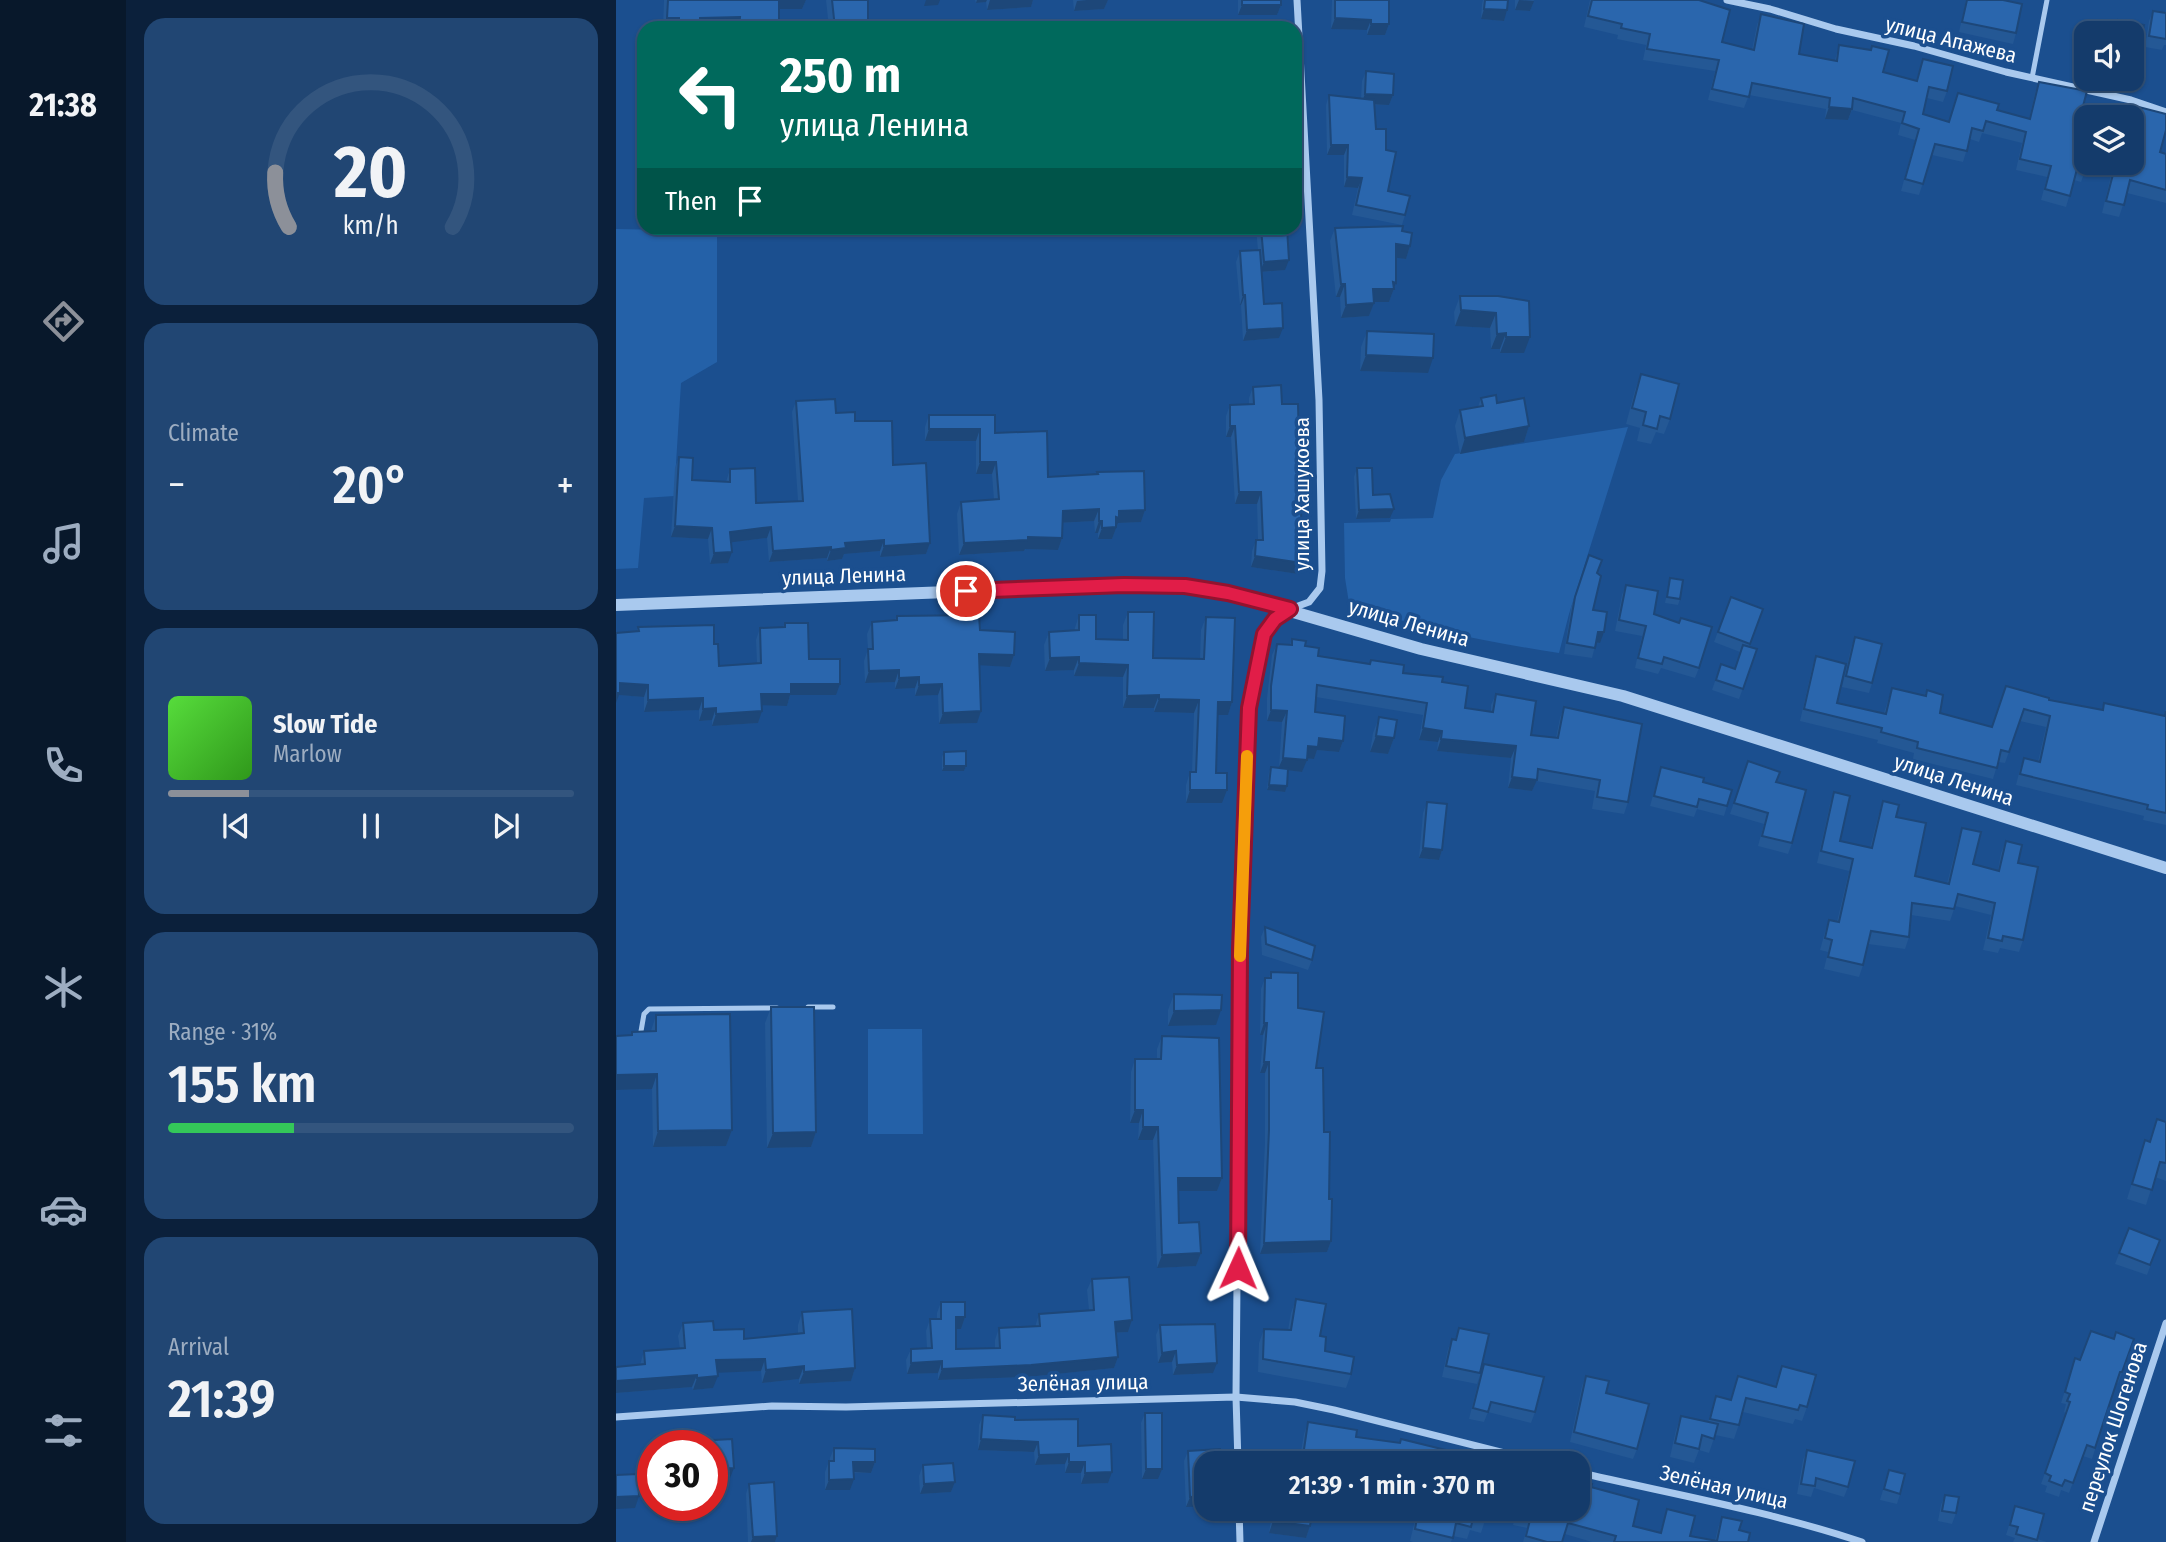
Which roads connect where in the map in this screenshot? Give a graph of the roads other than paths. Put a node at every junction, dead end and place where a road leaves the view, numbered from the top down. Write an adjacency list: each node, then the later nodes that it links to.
1 (1297, 0): 4 (street, улица Хашукоева)
2 (1727, 0): 5 (street, улица Апажева)
3 (2047, 0): 5 (lane)
4 (1298, 21)
5 (2032, 78): 7 (street, улица Апажева)
6 (1302, 91): 9 (street, улица Хашукоева)
7 (2166, 111)
8 (616, 605): 9 (street, улица Ленина)
9 (1290, 609): 10 (street, улица Ленина); 16 (street, улица Хашукоева)
10 (2166, 868)
11 (807, 1007): 12 (lane)
12 (833, 1007)
13 (780, 1008): 14 (lane)
14 (636, 1040)
15 (2166, 1323): 24 (street, переулок Шогенова)
16 (1236, 1397): 17 (street, Зелёная улица); 18 (street, улица Хашукоева); 19 (street, Зелёная улица)
17 (616, 1417)
18 (1238, 1451)
19 (1495, 1451)
20 (1590, 1475): 23 (street, Зелёная улица)
21 (1239, 1521): 22 (street)
22 (1240, 1542)
23 (1862, 1542)
24 (2094, 1542)

